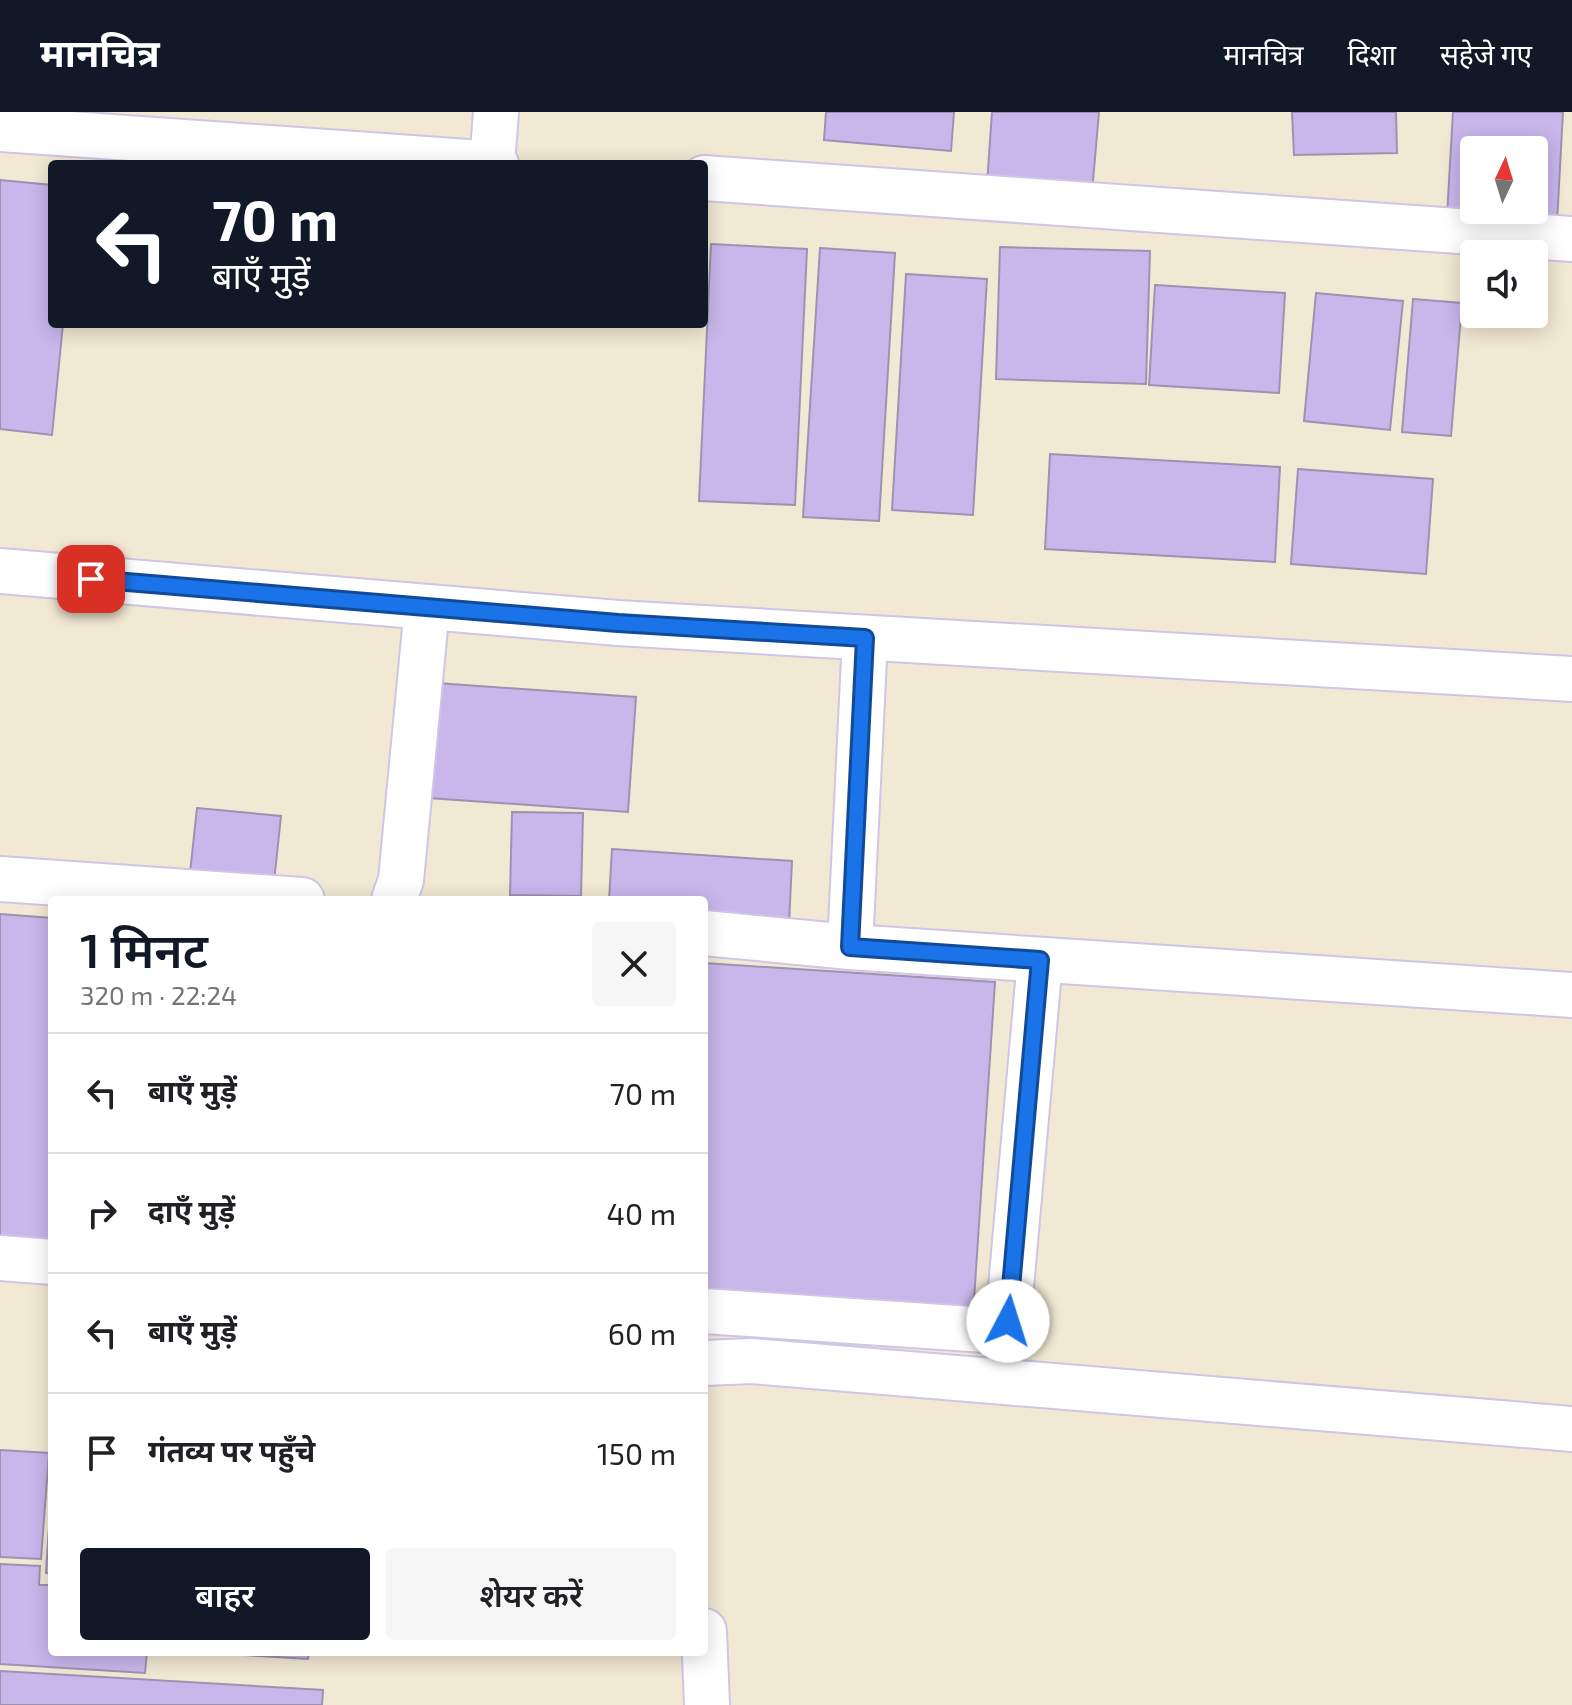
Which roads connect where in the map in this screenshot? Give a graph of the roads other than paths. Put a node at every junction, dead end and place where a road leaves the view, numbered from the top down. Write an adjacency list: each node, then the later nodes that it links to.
1 (496, 112): 5 (lane)
2 (0, 129): 3 (lane)
3 (262, 130): 4 (lane)
4 (467, 160)
5 (494, 160)
6 (708, 178): 7 (lane)
7 (1572, 239)
8 (0, 571): 9 (lane)
9 (427, 607): 10 (lane); 14 (lane)
10 (865, 638): 11 (lane); 16 (lane)
11 (1572, 679)
12 (0, 879): 13 (lane)
13 (244, 896)
14 (395, 896)
15 (708, 933): 16 (lane)
16 (850, 947): 17 (lane)
17 (1040, 960): 18 (lane); 21 (lane)
18 (1572, 995)
19 (0, 1258): 20 (lane)
20 (48, 1262)
21 (708, 1311)
22 (708, 1363): 23 (lane)
23 (1572, 1429)
24 (705, 1656): 25 (lane)
25 (707, 1705)

